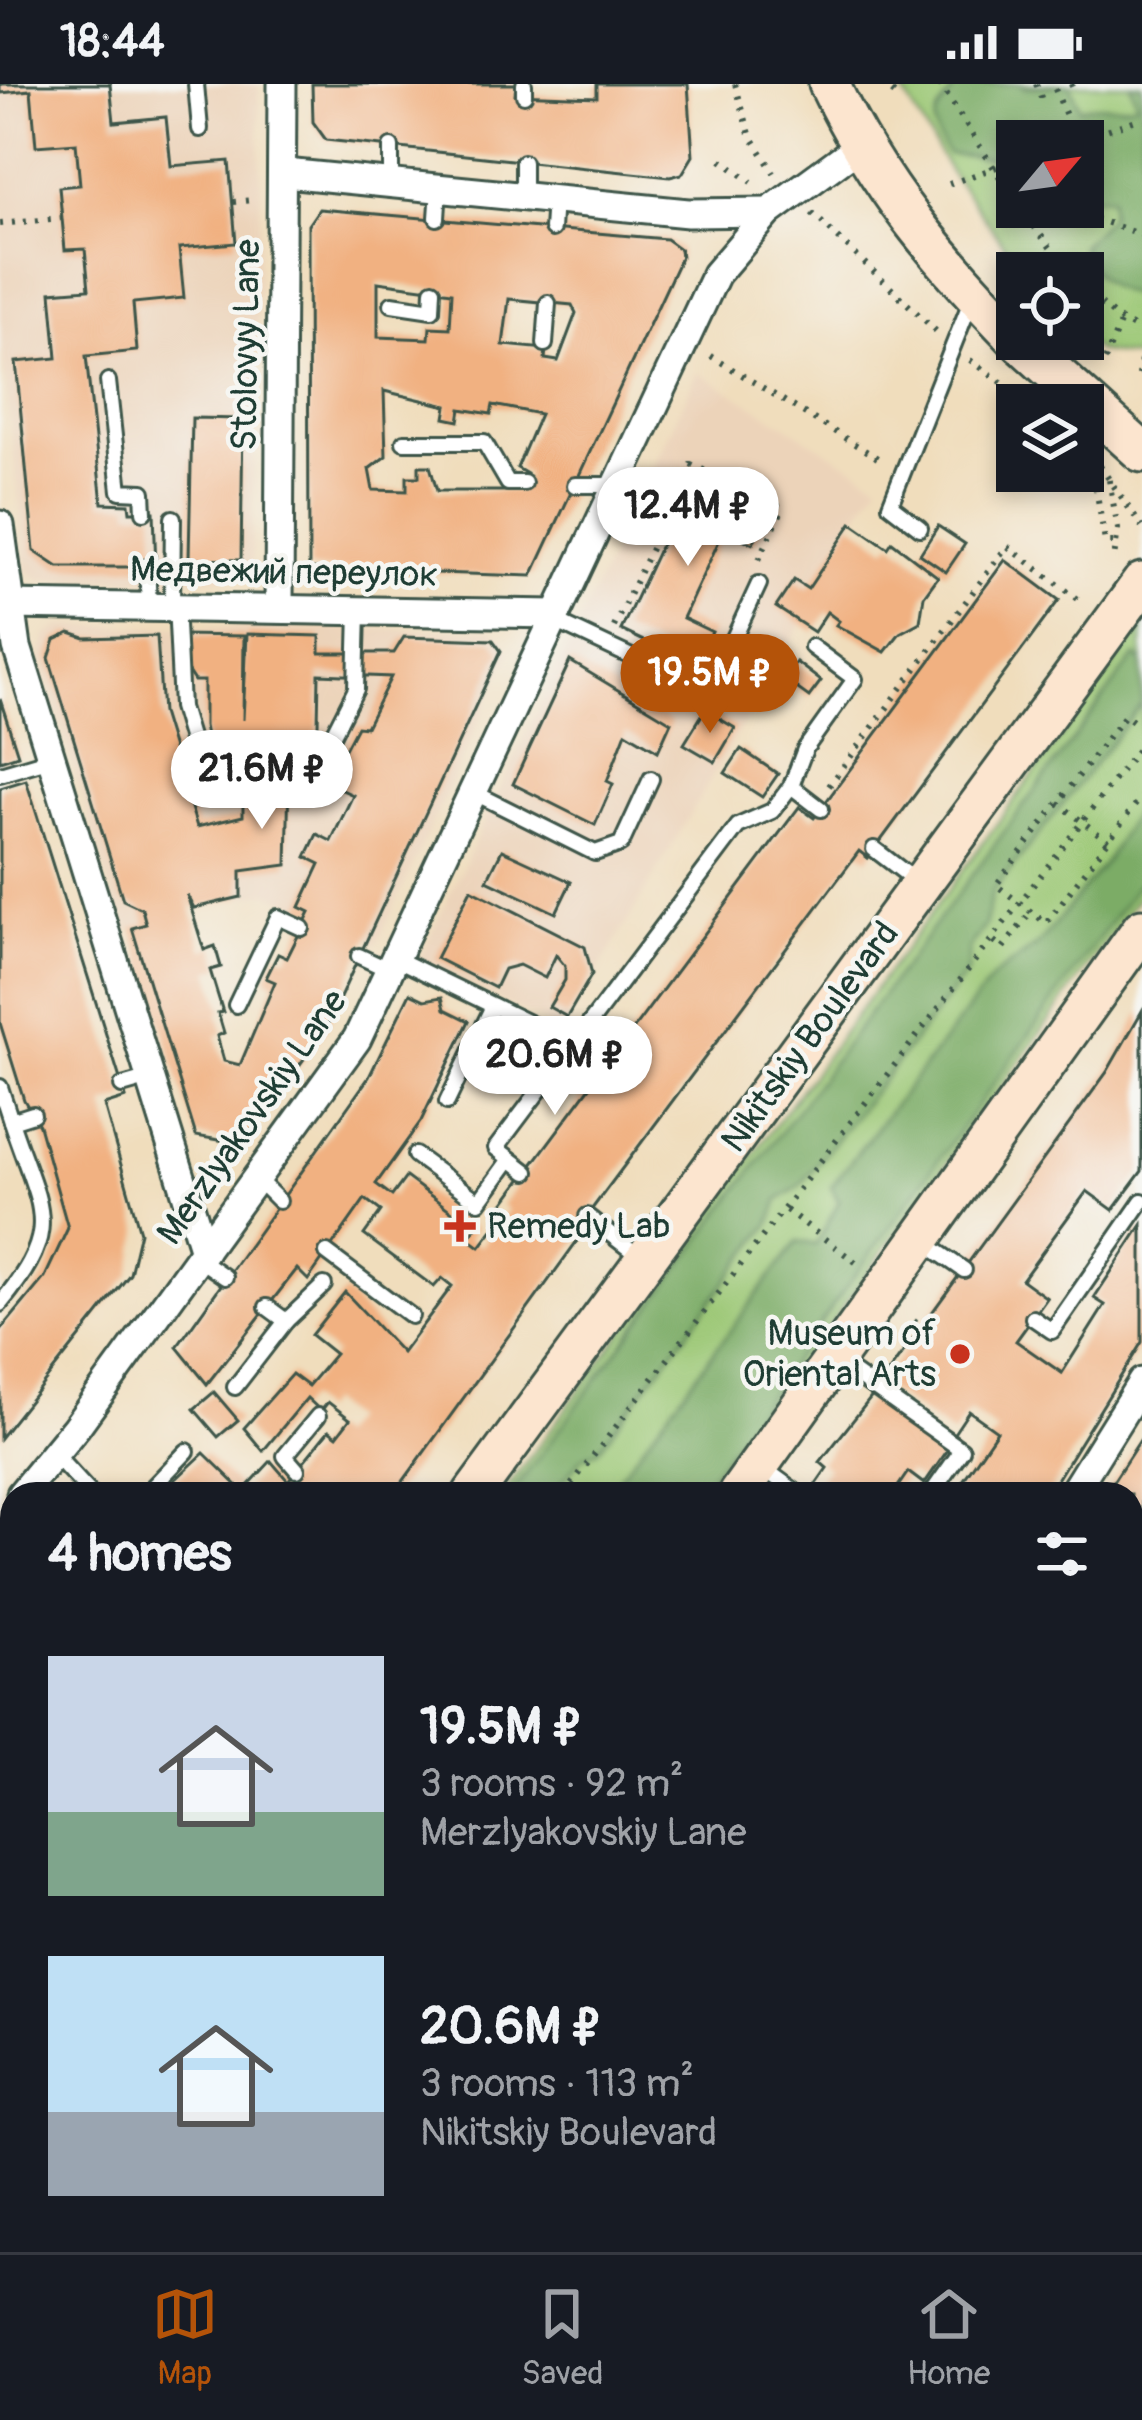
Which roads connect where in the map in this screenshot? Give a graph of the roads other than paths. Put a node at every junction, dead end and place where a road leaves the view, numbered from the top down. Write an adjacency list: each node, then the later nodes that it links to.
1 (196, 84): 4 (lane)
2 (282, 84): 8 (street, Stolovyy Lane)
3 (829, 84): 5 (main road)
4 (200, 129)
5 (859, 146): 13 (street, Merzlyakovskiy Lane); 17 (main road)
6 (391, 147): 9 (lane)
7 (523, 162): 11 (lane)
8 (285, 172): 9 (street); 38 (street, Stolovyy Lane)
9 (391, 184): 10 (street)
10 (439, 188): 11 (street); 14 (lane)
11 (523, 196): 12 (street)
12 (554, 199): 13 (street); 15 (lane)
13 (775, 199): 28 (street, Merzlyakovskiy Lane)
14 (437, 218)
15 (552, 229)
16 (433, 290): 19 (lane)
17 (973, 296): 20 (main road); 32 (lane)
18 (548, 303): 21 (lane)
19 (392, 304)
20 (996, 318)
21 (545, 344)
22 (1040, 360): 25 (main road)
23 (108, 381): 29 (lane)
24 (404, 442): 26 (lane)
25 (1142, 452)
26 (524, 483)
27 (575, 484): 28 (lane)
28 (616, 485): 40 (street, Merzlyakovskiy Lane)
29 (144, 512)
30 (173, 518): 36 (lane)
31 (0, 525): 37 (street)
32 (920, 528)
33 (147, 567): 36 (lane)
34 (1142, 583): 51 (main road, Nikitskiy Boulevard)
35 (759, 584): 40 (lane)
36 (165, 604): 37 (street, Медвежий переулок); 38 (street, Медвежий переулок); 43 (lane)
37 (10, 605): 44 (street)
38 (279, 607): 39 (street, Медвежий переулок)
39 (358, 610): 40 (street, Медвежий переулок); 42 (lane)
40 (554, 617): 48 (street, Merzlyakovskiy Lane)
41 (812, 646): 47 (lane)
42 (328, 744)
43 (196, 757)
44 (51, 759): 45 (lane); 59 (street)
45 (0, 774)
46 (651, 779): 48 (lane)
47 (790, 787): 49 (lane); 58 (lane)
48 (475, 793): 55 (street, Merzlyakovskiy Lane)
49 (818, 807)
50 (874, 849): 51 (lane)
51 (921, 885): 75 (main road, Nikitskiy Boulevard)
52 (302, 928): 56 (lane)
53 (1142, 929): 72 (main road)
54 (359, 956): 55 (lane)
55 (394, 965): 57 (lane); 68 (street, Merzlyakovskiy Lane)
56 (236, 1005)
57 (493, 1006): 58 (lane); 62 (lane)
58 (574, 1046): 66 (lane)
59 (150, 1078): 60 (lane); 74 (street)
60 (122, 1086)
61 (0, 1087): 64 (lane)
62 (447, 1102)
63 (33, 1114): 64 (lane)
64 (11, 1121): 79 (lane)
65 (416, 1156): 66 (lane)
66 (510, 1159): 67 (lane)
67 (527, 1172)
68 (257, 1179): 69 (lane); 74 (street, Merzlyakovskiy Lane)
69 (278, 1201)
70 (1142, 1201): 82 (lane)
71 (587, 1216): 75 (lane)
72 (922, 1241): 76 (lane); 84 (main road)
73 (327, 1253): 81 (lane)
74 (201, 1255): 77 (lane); 89 (street, Merzlyakovskiy Lane)
75 (645, 1260): 95 (main road, Nikitskiy Boulevard)
76 (964, 1270)
77 (225, 1277)
78 (324, 1285): 83 (lane)
79 (0, 1304)
80 (267, 1307): 83 (lane)
81 (411, 1316)
82 (1033, 1318)
83 (286, 1321): 86 (lane)
84 (836, 1360): 91 (main road); 96 (lane)
85 (1142, 1382): 97 (street)
86 (235, 1387)
87 (318, 1416): 90 (lane)
88 (187, 1451): 94 (lane)
89 (55, 1456): 92 (street, Merzlyakovskiy Lane); 93 (lane)
90 (297, 1469)
91 (749, 1480)
92 (32, 1482)
93 (80, 1482)
94 (157, 1482)
95 (483, 1482)
96 (939, 1482)
97 (1080, 1482)

